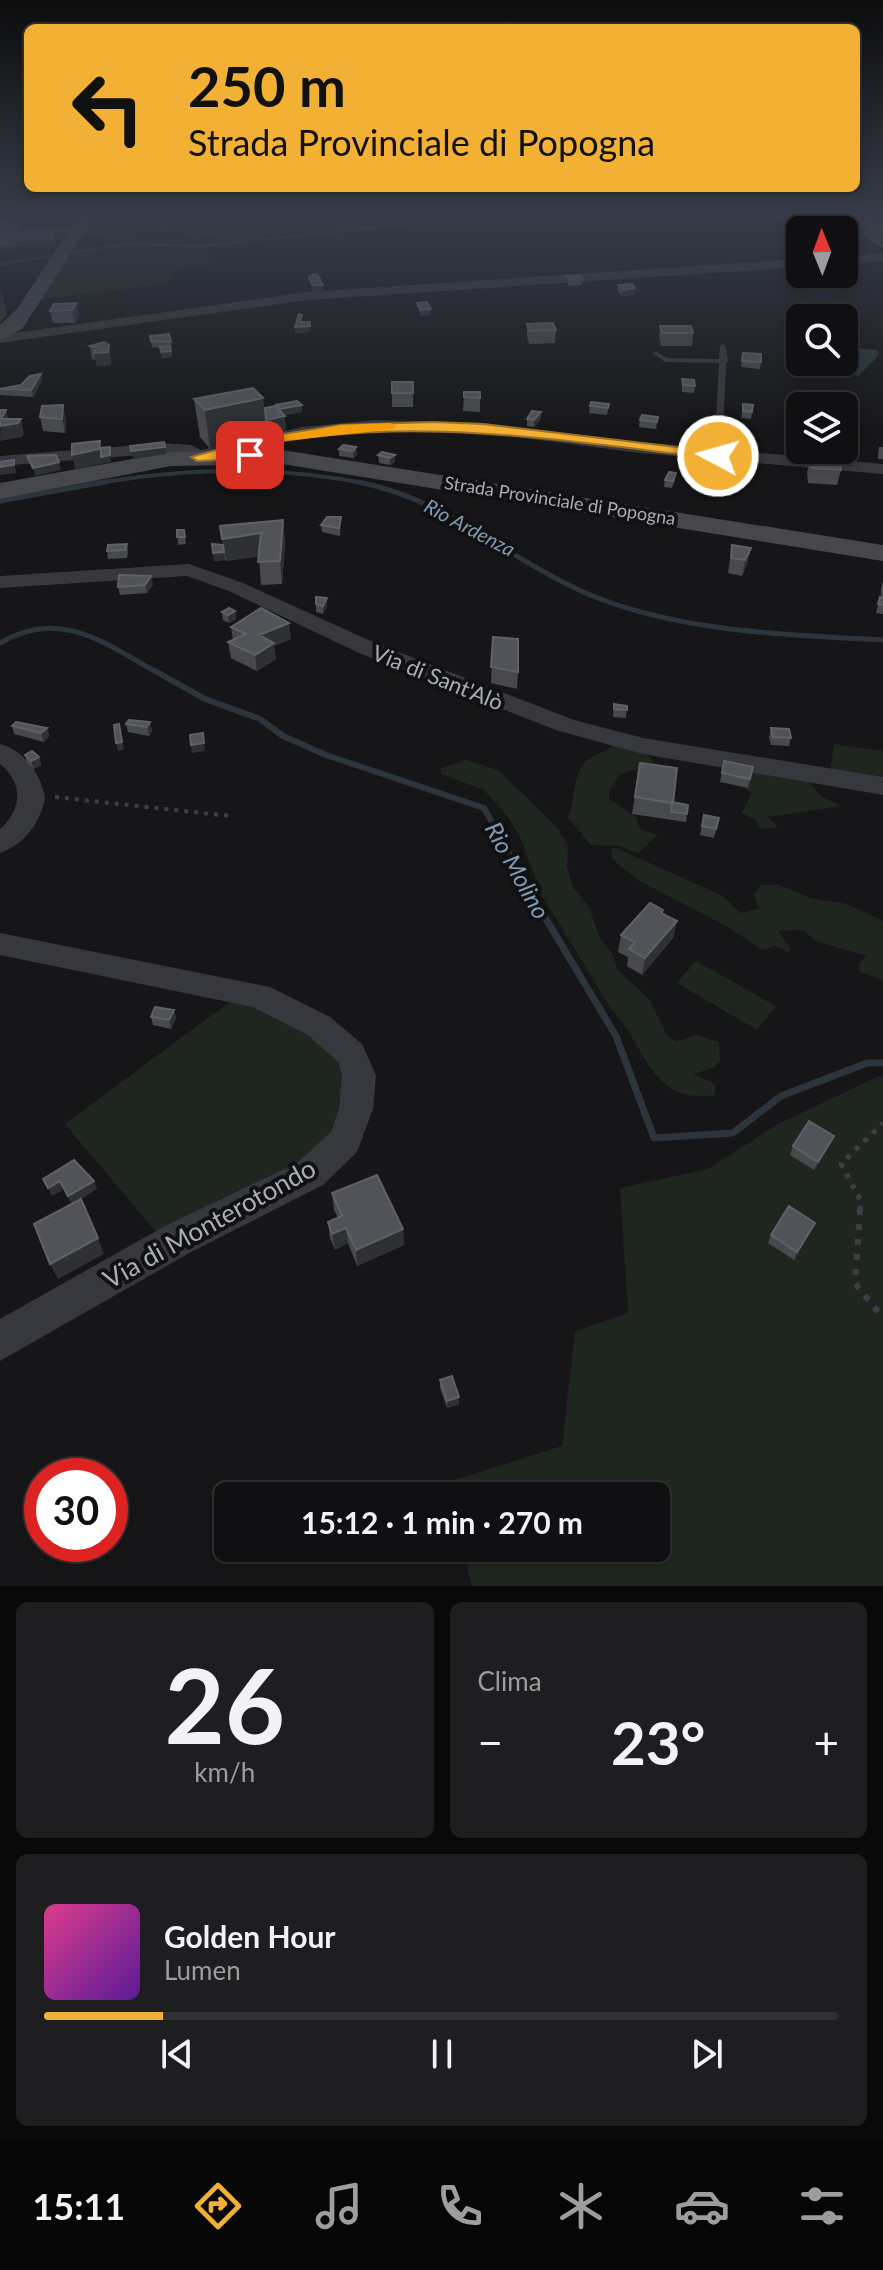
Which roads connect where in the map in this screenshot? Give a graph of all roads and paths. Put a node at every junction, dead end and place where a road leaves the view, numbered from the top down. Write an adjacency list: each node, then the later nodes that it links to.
1 (41, 287): 3 (main road)
2 (442, 287): 3 (street)
3 (1, 335)
4 (723, 346): 6 (lane)
5 (655, 353): 6 (lane)
6 (724, 361): 7 (lane)
7 (718, 456): 8 (street); 10 (street)
8 (197, 457): 9 (street); 11 (main road, Strada Provinciale di Popogna); 12 (main road, Strada Provinciale di Popogna)
9 (0, 461)
10 (883, 469)
11 (0, 491)
12 (883, 553)
13 (0, 582): 15 (street, Via di Sant'Alò)
14 (0, 752): 16 (street)
15 (883, 786)
16 (33, 794): 17 (path); 18 (street)
17 (230, 816)
18 (0, 843)
19 (0, 944): 22 (street, Via di Monterotondo)
20 (883, 1123): 21 (path)
21 (883, 1318)
22 (0, 1341)

